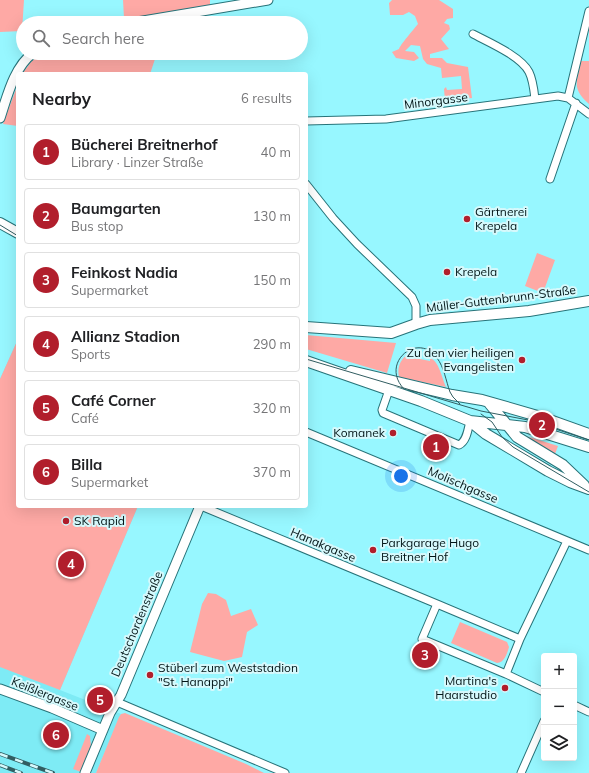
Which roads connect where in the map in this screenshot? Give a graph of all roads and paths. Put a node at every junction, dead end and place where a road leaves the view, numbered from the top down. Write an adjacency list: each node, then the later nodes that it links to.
1 (268, 0): 3 (street)
2 (589, 11): 8 (street)
3 (175, 16)
4 (472, 34): 9 (street)
5 (26, 60): 6 (street)
6 (18, 72)
7 (16, 76): 12 (street)
8 (568, 98): 9 (street, Minorgasse); 10 (street)
9 (535, 99): 13 (street, Minorgasse)
10 (576, 103): 11 (street); 14 (street)
11 (589, 114)
12 (0, 118)
13 (308, 121)
14 (550, 179)
15 (308, 187): 19 (street)
16 (0, 223): 17 (main road)
17 (16, 233)
18 (589, 301): 19 (main road, Müller-Guttenbrunn-Straße)
19 (416, 324): 20 (main road, Müller-Guttenbrunn-Straße)
20 (308, 327)
21 (310, 362): 22 (main road); 23 (main road)
22 (389, 390): 24 (main road); 24 (street)
23 (488, 402): 25 (main road); 27 (main road)
24 (470, 421): 25 (main road); 29 (main road)
25 (507, 424): 28 (main road); 29 (main road)
26 (308, 433): 32 (street, Molischgasse)
27 (589, 434)
28 (589, 447)
29 (589, 489)
30 (199, 508): 39 (street, Deutschordenstraße)
31 (205, 508): 34 (street, Hanakgasse)
32 (567, 541): 33 (street, Molischgasse); 35 (street)
33 (589, 550)
34 (437, 604): 35 (street, Hanakgasse); 36 (street)
35 (520, 639): 36 (street)
36 (506, 674): 38 (street)
37 (0, 689): 43 (street, Keißlergasse)
38 (541, 691)
39 (117, 702): 43 (street, Deutschordenstraße); 45 (street)
40 (577, 706): 41 (street)
41 (589, 712)
42 (542, 725): 46 (street)
43 (103, 730): 44 (street, Deutschordenstraße)
44 (85, 773)
45 (285, 773)
46 (521, 773)

